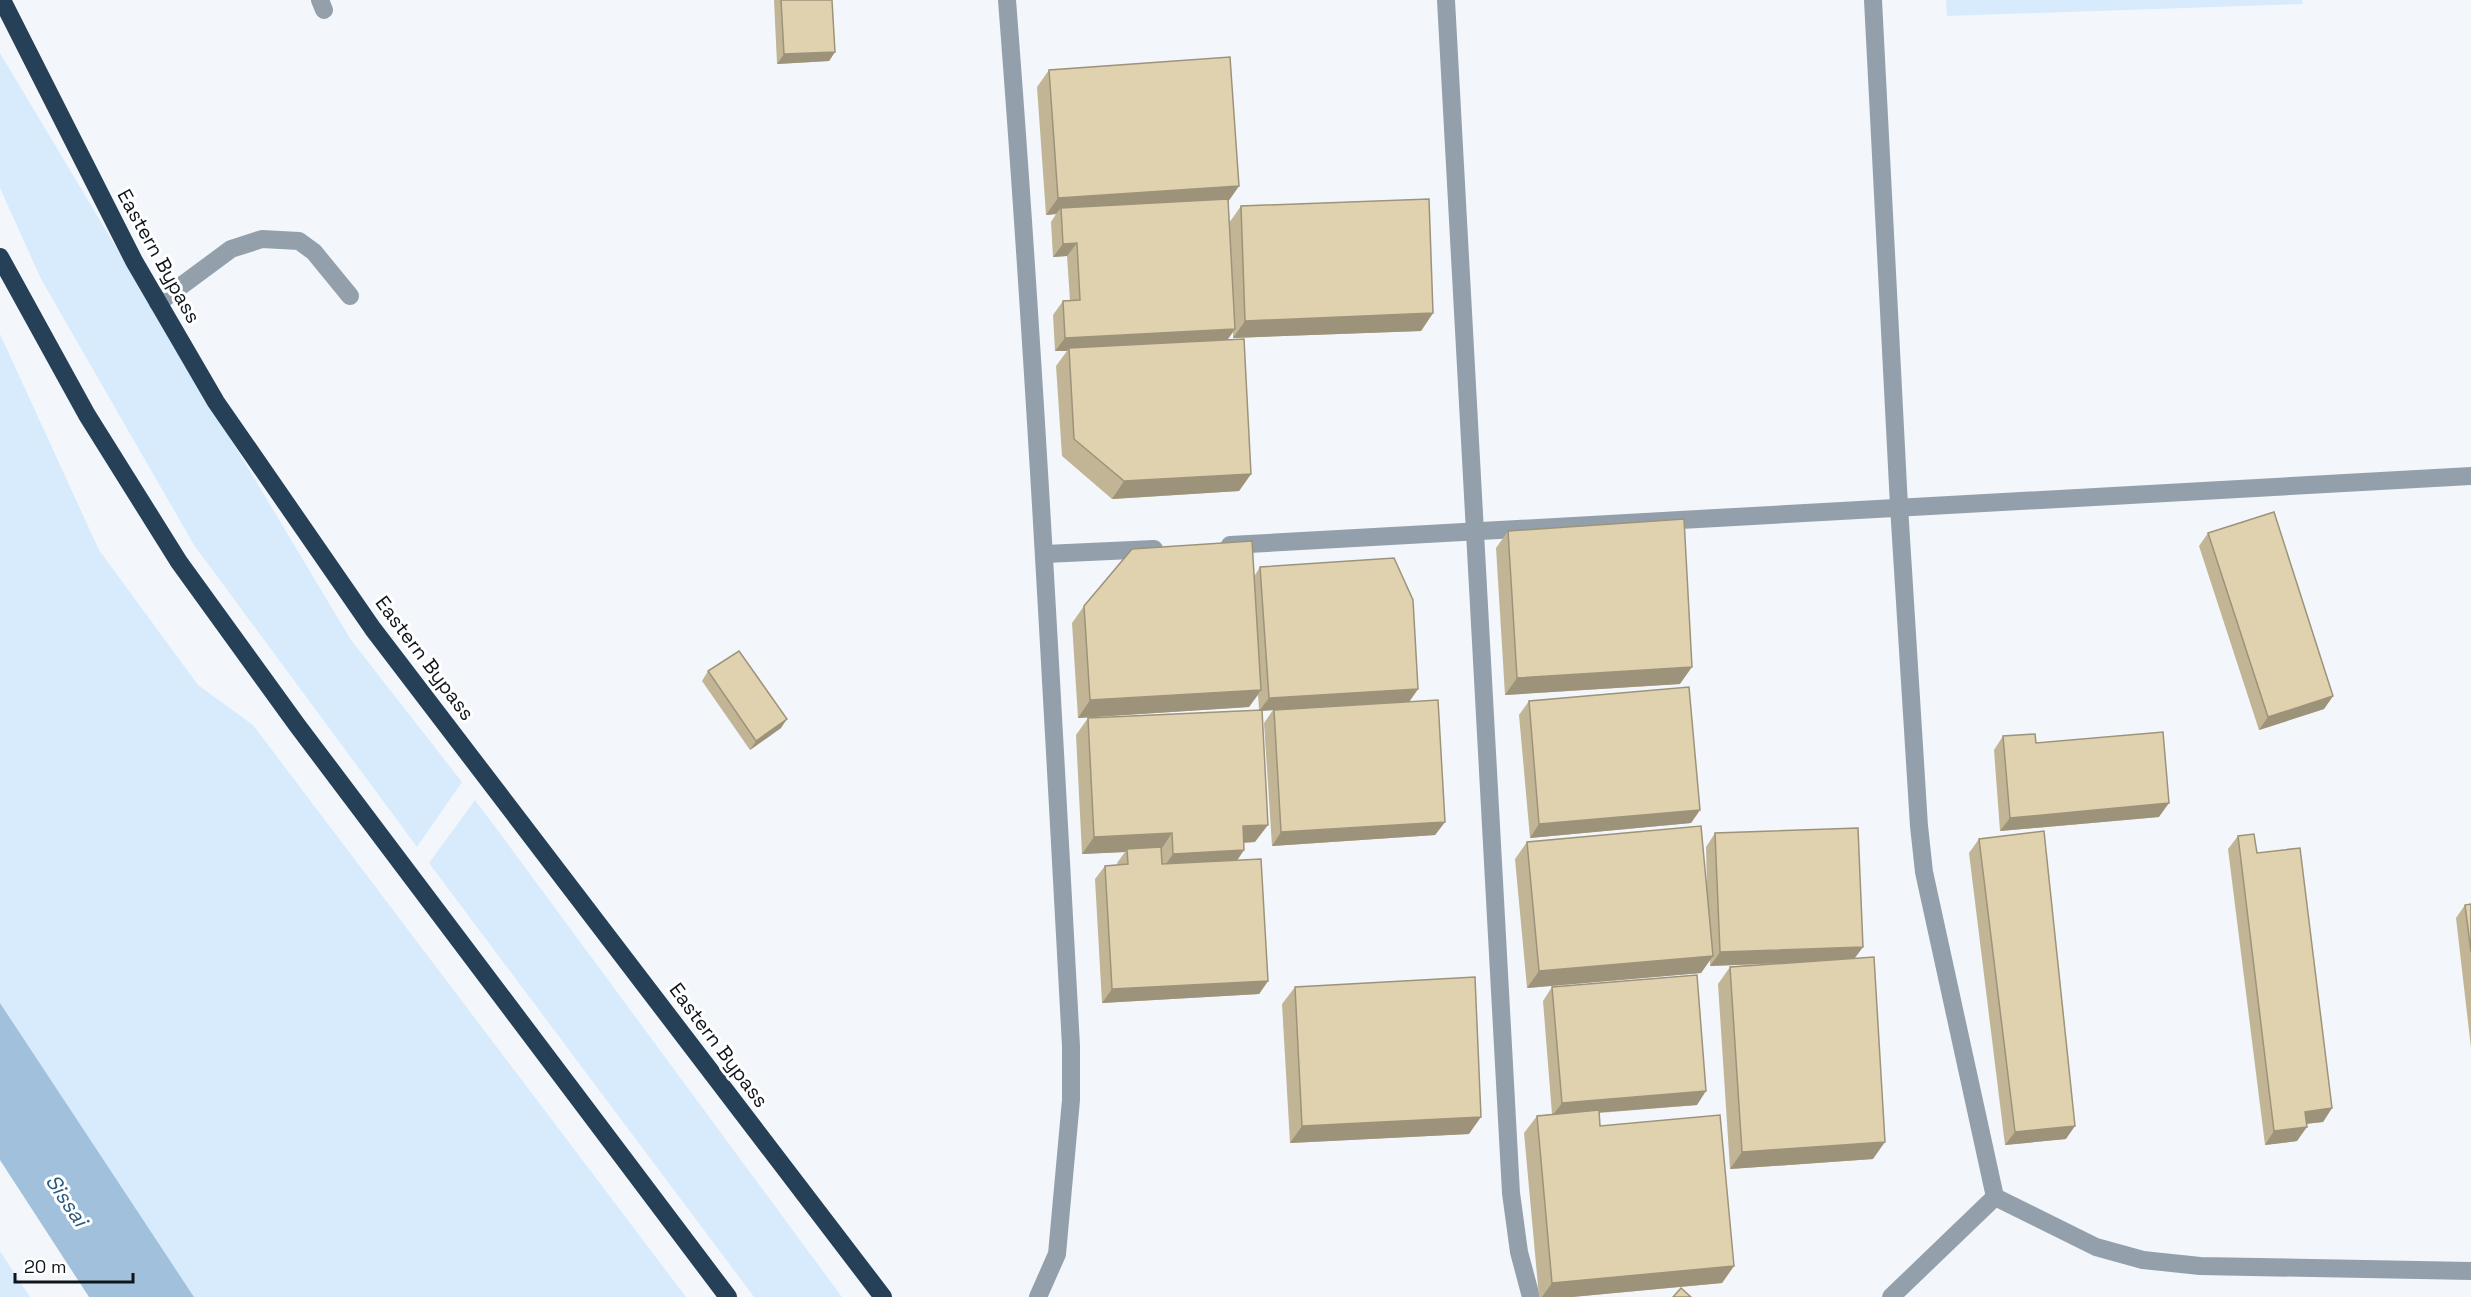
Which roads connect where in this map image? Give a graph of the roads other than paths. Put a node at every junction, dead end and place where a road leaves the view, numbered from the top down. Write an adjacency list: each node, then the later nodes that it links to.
1 (2, 0): 7 (highway, Eastern Bypass)
2 (1007, 0): 13 (street)
3 (1446, 0): 10 (street)
4 (1873, 0): 9 (street)
5 (0, 257): 16 (highway)
6 (350, 296): 7 (street)
7 (158, 303): 17 (highway, Eastern Bypass)
8 (2471, 476): 9 (street)
9 (1899, 506): 10 (street); 14 (street)
10 (1476, 532): 11 (street); 19 (street)
11 (1212, 546)
12 (1176, 548): 13 (street)
13 (1045, 554): 18 (street)
14 (1995, 1197): 15 (street); 20 (street)
15 (2471, 1271)
16 (728, 1297)
17 (883, 1297)
18 (1038, 1297)
19 (1531, 1297)
20 (1891, 1297)

